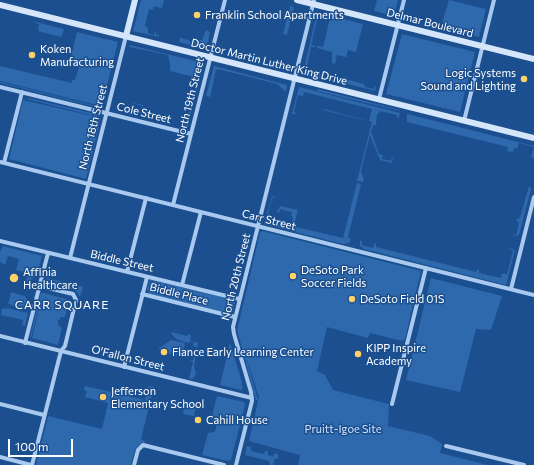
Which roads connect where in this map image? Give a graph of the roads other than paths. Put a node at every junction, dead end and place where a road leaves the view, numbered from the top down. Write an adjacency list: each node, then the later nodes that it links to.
1 (135, 0): 9 (main road, North 18th Street)
2 (225, 0): 11 (street, North 19th Street)
3 (297, 0): 6 (main road, Delmar Boulevard)
4 (404, 0): 8 (street)
5 (494, 0): 10 (street)
6 (313, 2): 8 (main road, Delmar Boulevard); 13 (street, North 20th Street)
7 (0, 5): 9 (main road, Doctor Martin Luther King Drive)
8 (397, 26): 10 (main road, Delmar Boulevard); 16 (street)
9 (126, 36): 11 (main road, Doctor Martin Luther King Drive); 17 (street, North 18th Street)
10 (482, 47): 12 (main road, Delmar Boulevard); 18 (street)
11 (210, 57): 13 (main road, Doctor Martin Luther King Drive); 19 (street, North 19th Street)
12 (534, 60)
13 (294, 78): 16 (main road, Doctor Martin Luther King Drive); 28 (street, North 20th Street)
14 (0, 87): 15 (street, Cole Street)
15 (22, 92): 17 (street, Cole Street); 21 (street)
16 (379, 99): 18 (main road, Doctor Martin Luther King Drive)
17 (106, 113): 19 (street, Cole Street); 22 (street, North 18th Street)
18 (464, 121): 20 (main road, Doctor Martin Luther King Drive)
19 (191, 134): 25 (street, North 19th Street)
20 (534, 138)
21 (2, 162): 22 (street, Carr Street)
22 (89, 184): 24 (street, Carr Street); 31 (street, North 18th Street)
23 (534, 197): 27 (street)
24 (146, 198): 25 (street, Carr Street); 33 (street)
25 (173, 205): 26 (street, Carr Street)
26 (200, 212): 28 (street, Carr Street); 35 (street)
27 (531, 219): 37 (street)
28 (258, 226): 32 (street, Carr Street); 40 (street, North 20th Street)
29 (0, 241): 30 (street, Biddle Street)
30 (48, 253): 31 (street, Biddle Street); 36 (street)
31 (70, 258): 33 (street, Biddle Street)
32 (426, 268): 37 (street, Carr Street); 48 (street)
33 (127, 272): 34 (street, Biddle Street)
34 (147, 277): 35 (street, Biddle Street); 38 (street)
35 (182, 285): 40 (street, Biddle Street)
36 (40, 286): 43 (street); 44 (street)
37 (511, 289): 39 (street, Carr Street)
38 (142, 294): 41 (street, Biddle Place); 45 (street)
39 (534, 295)
40 (239, 299): 41 (street, North 20th Street)
41 (235, 317): 46 (street, North 20th Street)
42 (0, 336): 43 (street, O'Fallon Street)
43 (25, 343): 44 (street, O'Fallon Street)
44 (61, 351): 45 (street, O'Fallon Street); 49 (street)
45 (124, 367): 46 (street, O'Fallon Street)
46 (252, 398): 55 (street, North 20th Street)
47 (0, 404): 49 (street)
48 (392, 404)
49 (44, 415): 52 (street)
50 (446, 446): 56 (street)
51 (0, 457): 52 (street)
52 (32, 465)
53 (134, 465): 54 (street)
54 (224, 465)
55 (236, 465)
56 (524, 465)

